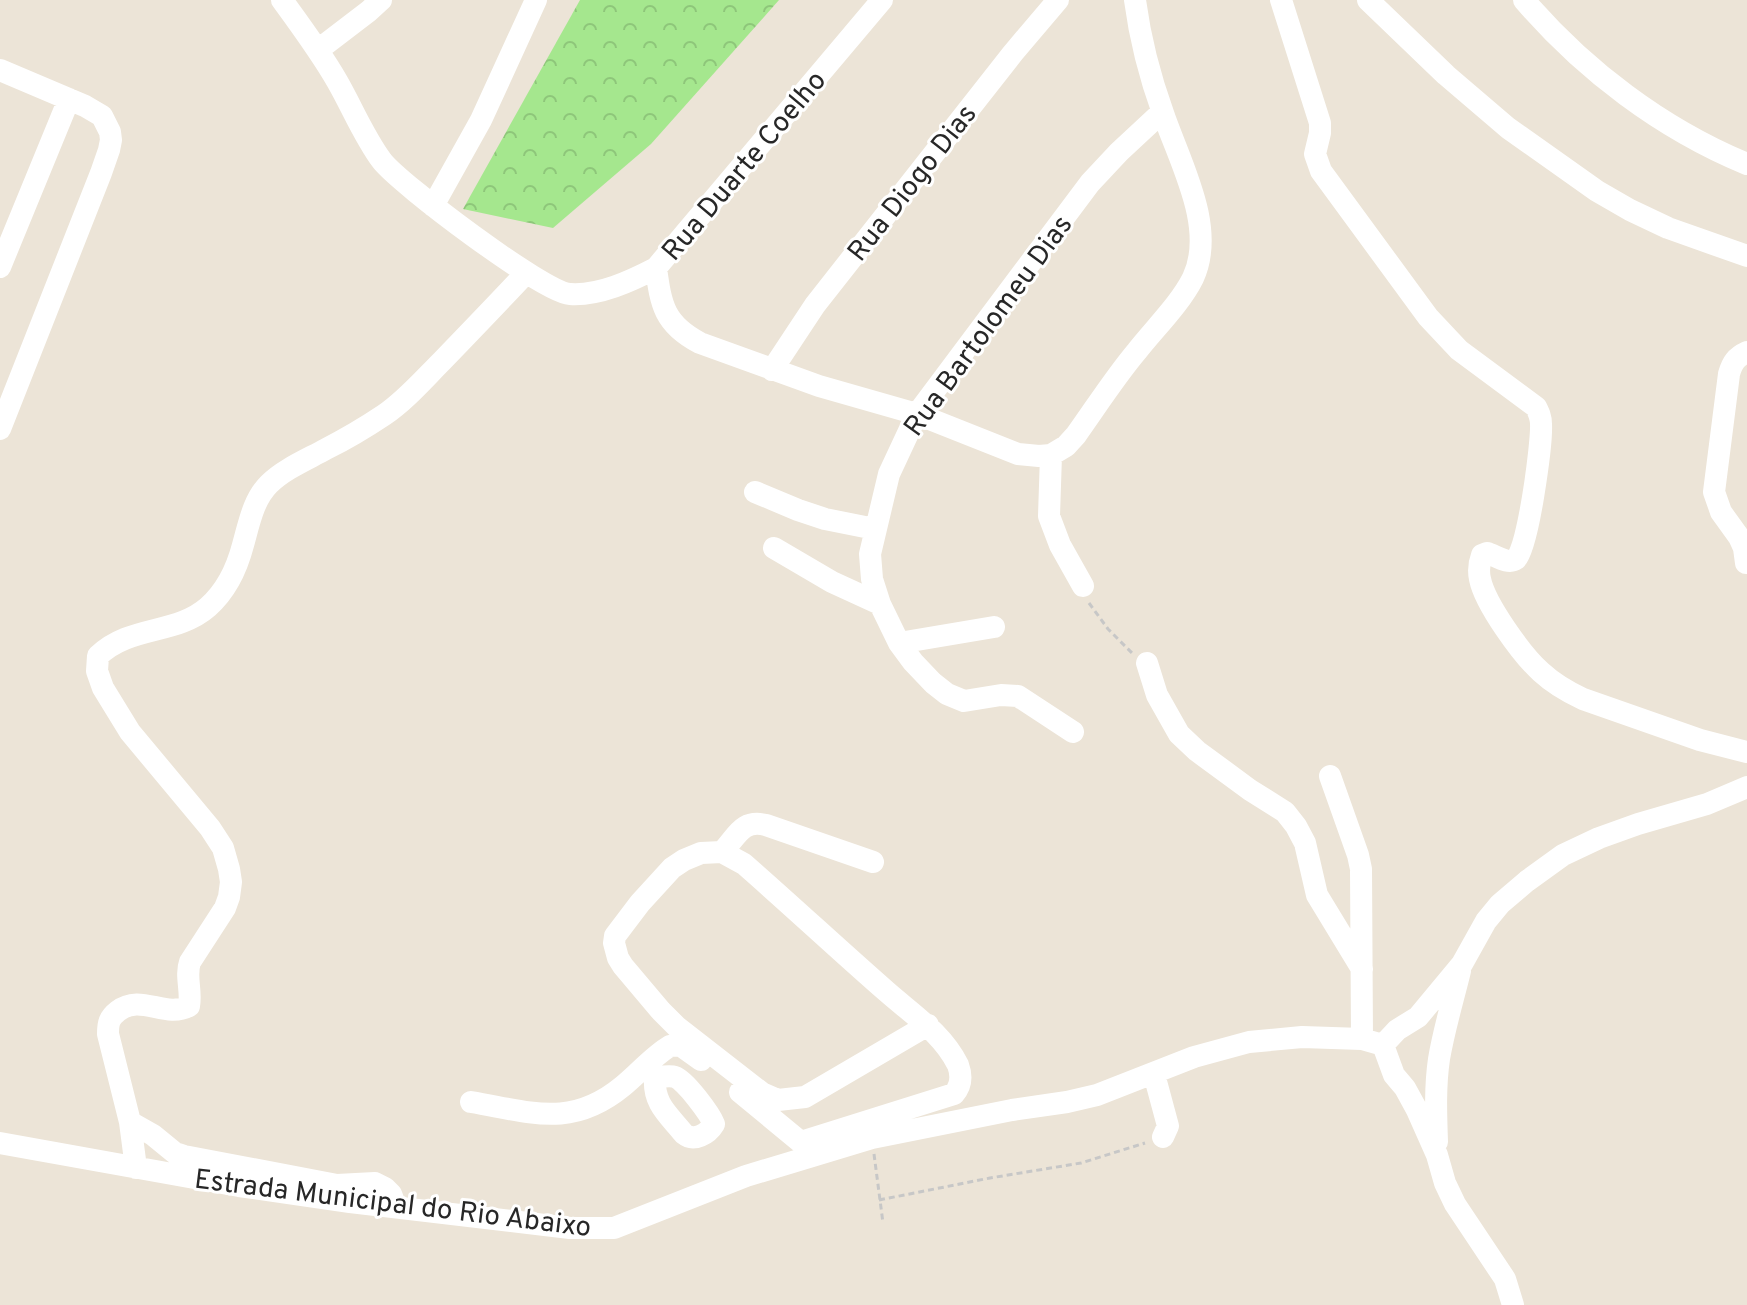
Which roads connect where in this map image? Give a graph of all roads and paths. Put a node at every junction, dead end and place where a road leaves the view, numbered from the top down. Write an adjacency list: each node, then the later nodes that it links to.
1 (282, 0): 10 (street, Rua Duarte Coelho)
2 (381, 0): 10 (street)
3 (536, 0): 15 (street)
4 (882, 0): 18 (street, Rua Duarte Coelho)
5 (1058, 0): 21 (street, Rua Diogo Dias)
6 (1135, 0): 13 (street)
7 (1281, 0): 35 (street)
8 (1368, 0): 16 (street)
9 (1524, 0): 14 (street)
10 (318, 50): 15 (street, Rua Duarte Coelho)
11 (0, 70): 12 (street)
12 (69, 99): 17 (street); 23 (street)
13 (1162, 112): 22 (street, Rua Bartolomeu Dias); 24 (street)
14 (1747, 164)
15 (433, 206): 19 (street, Rua Duarte Coelho)
16 (1747, 256)
17 (0, 267)
18 (656, 268): 19 (street, Rua Duarte Coelho); 21 (street)
19 (526, 273): 50 (street)
20 (1747, 352): 28 (street)
21 (772, 370): 22 (street)
22 (917, 414): 24 (street); 26 (street, Rua Bartolomeu Dias)
23 (0, 429)
24 (1051, 455): 29 (street)
25 (755, 492): 26 (street)
26 (875, 529): 30 (street, Rua Bartolomeu Dias)
27 (774, 548): 30 (street)
28 (1746, 563)
29 (1083, 586): 33 (path)
30 (880, 604): 32 (street, Rua Bartolomeu Dias)
31 (994, 627): 32 (street)
32 (899, 643): 34 (street, Rua Bartolomeu Dias)
33 (1147, 663): 41 (street)
34 (1073, 732)
35 (1747, 752)
36 (1330, 776): 41 (street)
37 (1747, 787): 40 (street)
38 (722, 852): 39 (street); 43 (street); 43 (street)
39 (873, 862)
40 (1462, 964): 42 (street); 44 (street)
41 (1362, 969): 45 (street)
42 (1418, 1017): 44 (street); 45 (street)
43 (928, 1025): 54 (street)
44 (1445, 1027): 48 (street)
45 (1372, 1042): 46 (street, Estrada Municipal do Rio Abaixo); 47 (street)
46 (1154, 1074): 51 (street); 52 (street, Estrada Municipal do Rio Abaixo)
47 (1405, 1088): 48 (street); 55 (street)
48 (1436, 1093): 55 (street)
49 (471, 1102): 54 (street)
50 (130, 1122): 56 (street); 58 (street)
51 (1163, 1137): 57 (path)
52 (872, 1138): 54 (street, Estrada Municipal do Rio Abaixo); 57 (path)
53 (0, 1143): 56 (street, Estrada Municipal do Rio Abaixo)
54 (808, 1148): 58 (street, Estrada Municipal do Rio Abaixo)
55 (1437, 1155): 60 (street)
56 (136, 1168): 58 (street, Estrada Municipal do Rio Abaixo)
57 (879, 1200): 59 (path)
58 (396, 1207)
59 (883, 1223)
60 (1513, 1305)

